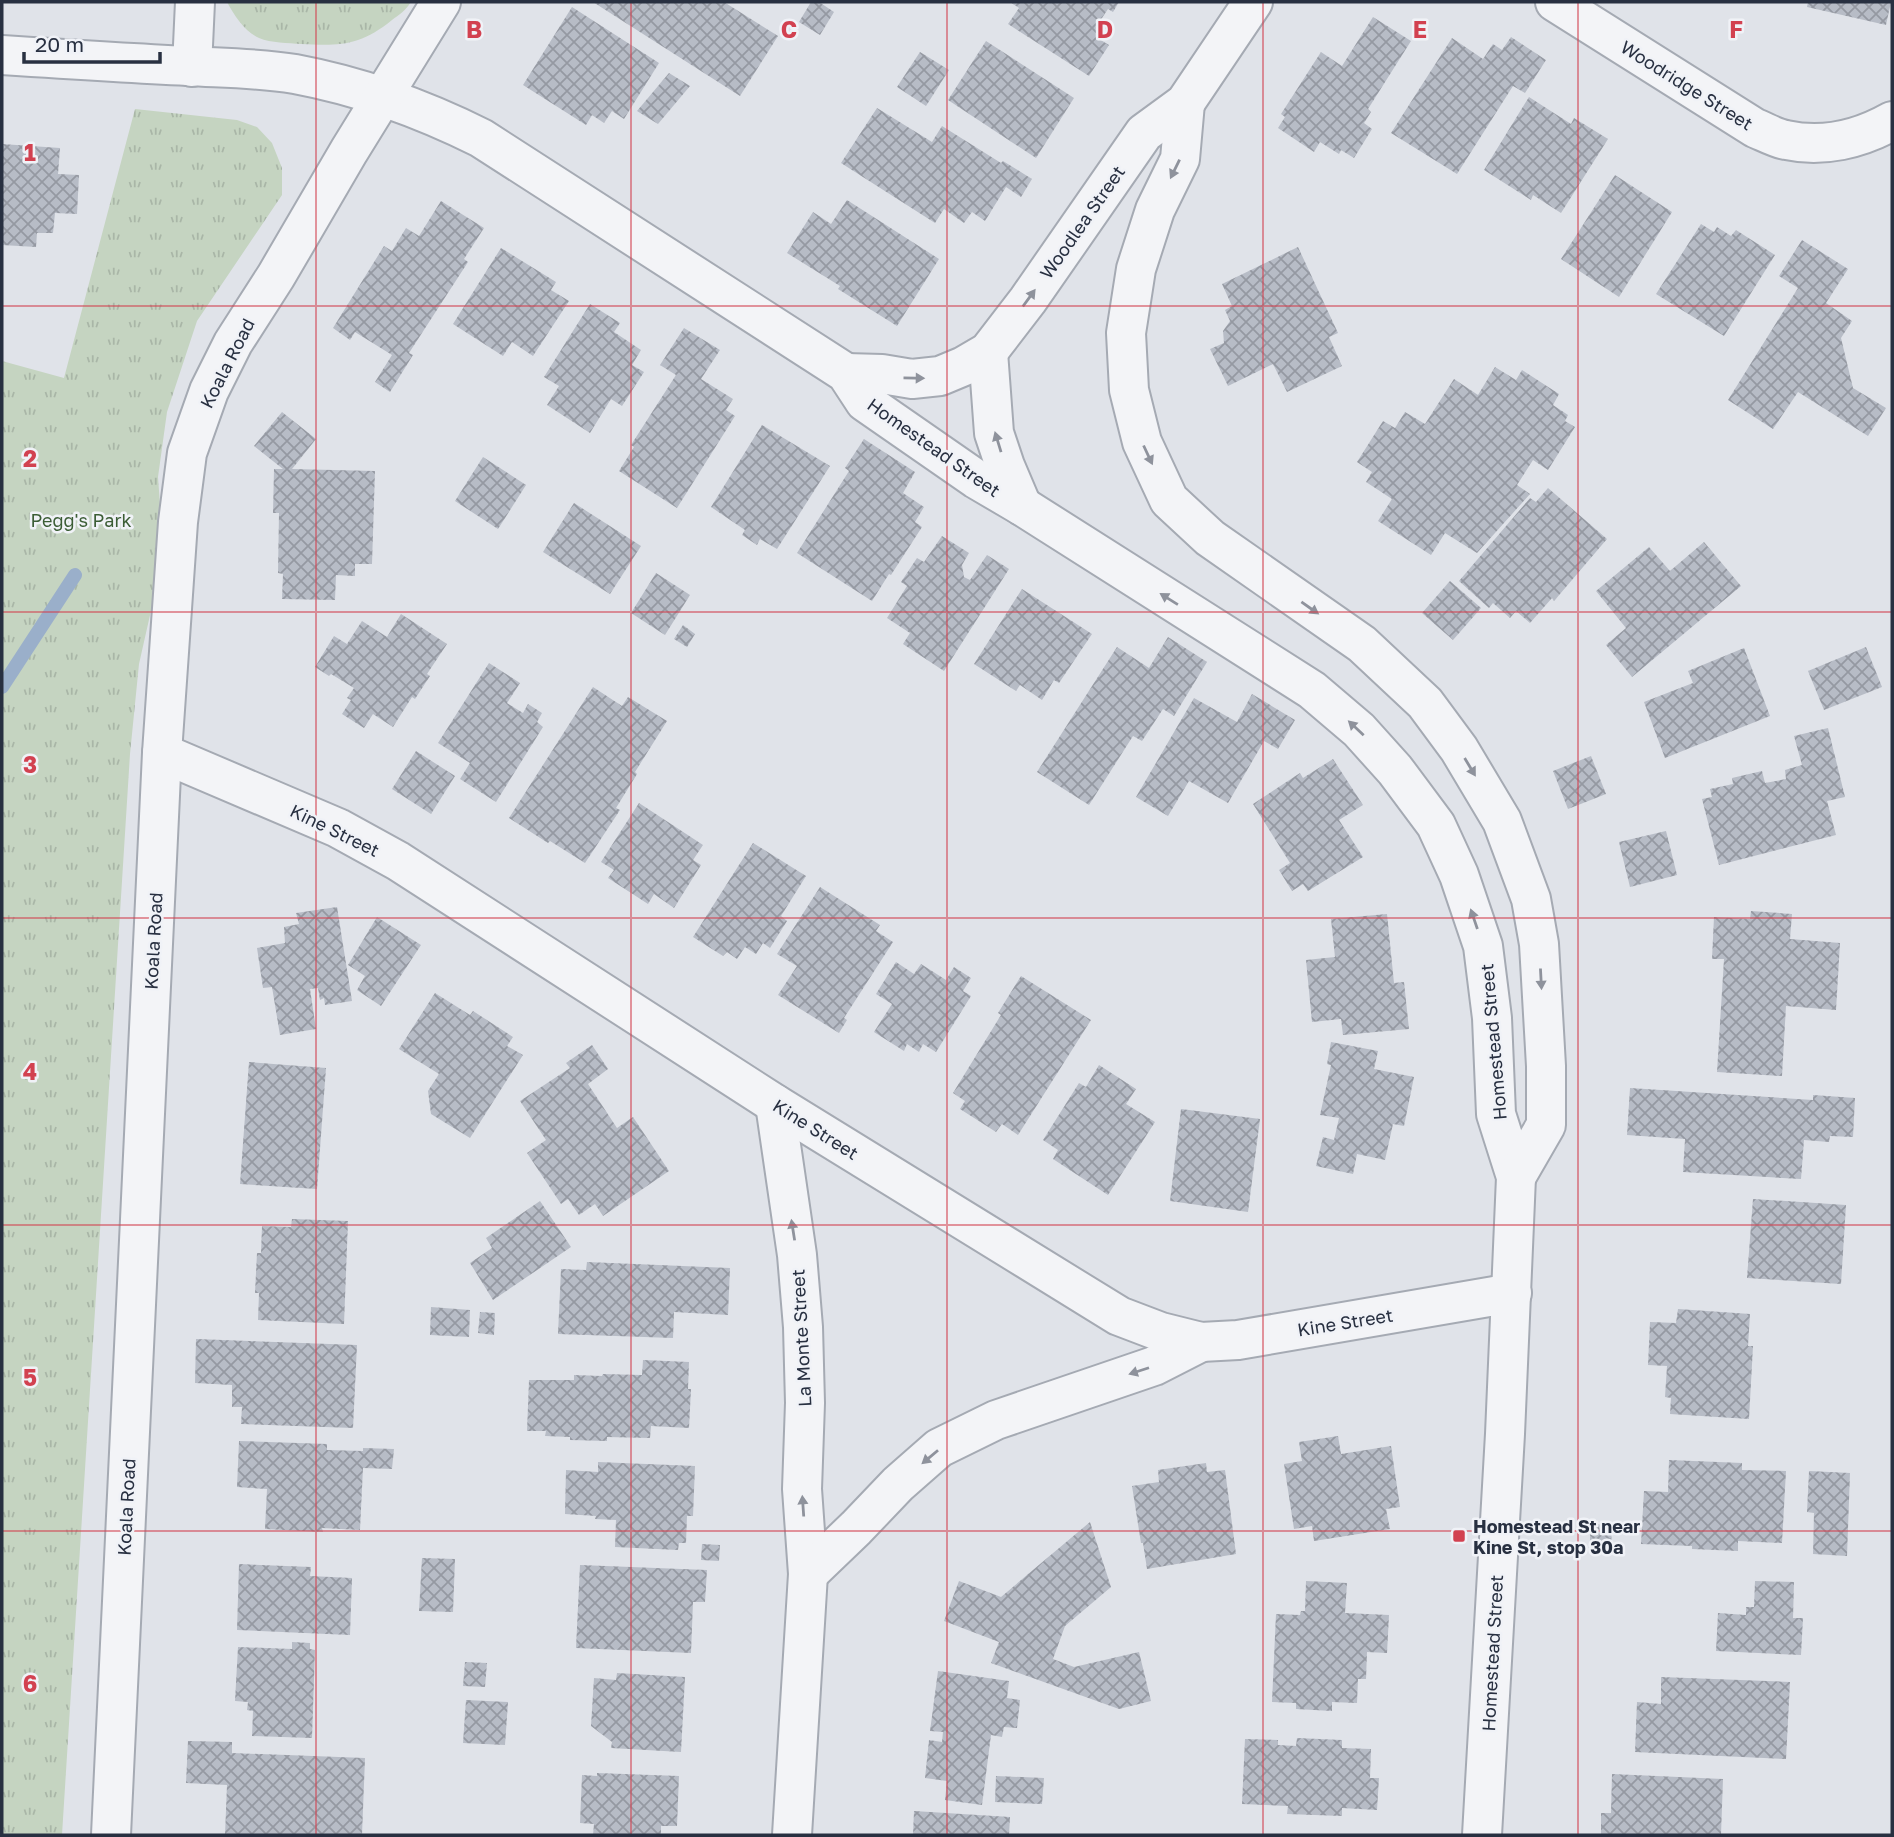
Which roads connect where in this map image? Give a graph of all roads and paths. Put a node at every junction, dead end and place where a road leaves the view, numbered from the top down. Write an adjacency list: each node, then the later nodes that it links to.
1 (195, 2): 6 (street)
2 (441, 2): 7 (street, Koala Road)
3 (1253, 2): 8 (street, Woodlea Street)
4 (1555, 2): 9 (street, Woodridge Street)
5 (2, 55): 6 (street, Homestead Street)
6 (192, 67): 7 (street, Homestead Street)
7 (382, 98): 11 (street, Homestead Street); 14 (street, Koala Road)
8 (1185, 103): 10 (street, Woodlea Street, one-way to 8); 12 (street, Woodlea Street, one-way to 12)
9 (1892, 121)
10 (988, 352): 11 (street, Woodlea Street, one-way to 10); 13 (street, one-way to 10)
11 (846, 373): 13 (street, Homestead Street)
12 (1129, 390): 16 (street, Homestead Street, one-way to 16)
13 (1022, 506): 16 (street, Homestead Street, one-way to 13)
14 (162, 753): 15 (street, Kine Street); 20 (street, Koala Road)
15 (775, 1104): 18 (street, Kine Street); 19 (street, La Monte Street, one-way to 15)
16 (1516, 1177): 17 (street, Homestead Street)
17 (1511, 1293): 18 (street, Kine Street); 22 (street, Homestead Street)
18 (1201, 1342): 19 (street, one-way to 19)
19 (808, 1574): 21 (street, La Monte Street)
20 (111, 1835)
21 (792, 1835)
22 (1482, 1835)

